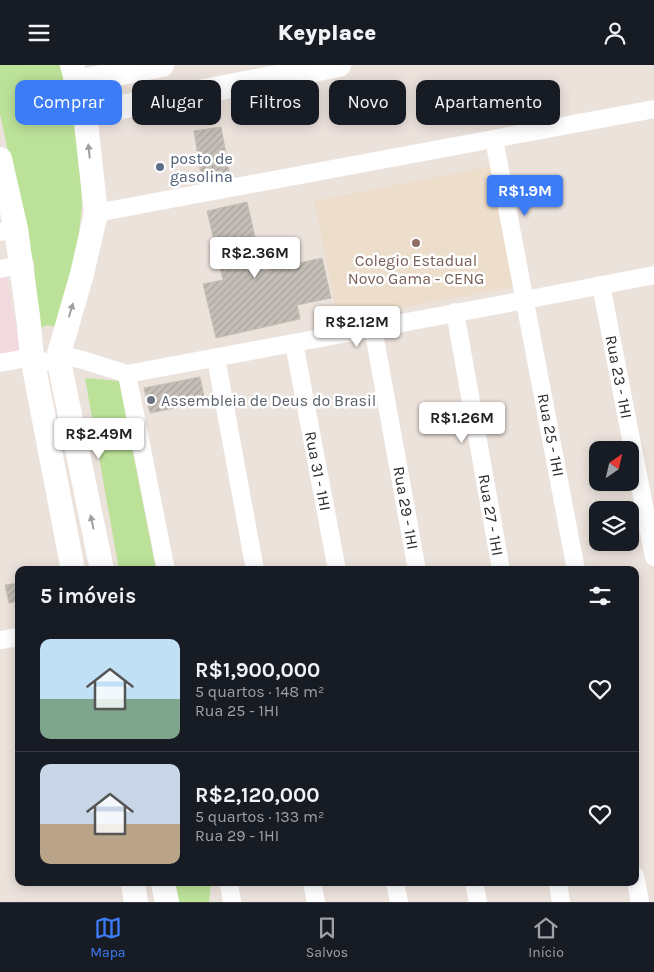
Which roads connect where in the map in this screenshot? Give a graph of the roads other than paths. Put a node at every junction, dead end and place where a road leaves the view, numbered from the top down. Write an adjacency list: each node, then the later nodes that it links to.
1 (162, 65): 3 (street)
2 (338, 65): 4 (street)
3 (74, 73)
4 (122, 107)
5 (654, 109): 7 (street)
6 (86, 125): 9 (street, one-way to 6)
7 (494, 139): 9 (street); 14 (street, Rua 25 - 1HI)
8 (0, 159): 10 (street)
9 (96, 213): 19 (street, one-way to 9)
10 (8, 230): 11 (street)
11 (11, 267): 18 (street)
12 (654, 275): 13 (street)
13 (601, 285): 14 (street); 23 (street, Rua 23 - 1HI)
14 (525, 301): 15 (street); 31 (street, Rua 25 - 1HI)
15 (455, 313): 16 (street); 30 (street, Rua 27 - 1HI)
16 (373, 328): 17 (street); 29 (street, Rua 29 - 1HI)
17 (294, 343): 20 (street); 28 (street, Rua 31 - 1HI)
18 (32, 357): 19 (street); 21 (street); 24 (street)
19 (58, 357): 22 (street); 25 (street, one-way to 19)
20 (216, 358): 22 (street); 27 (street)
21 (0, 363)
22 (127, 374): 26 (street)
23 (654, 557)
24 (72, 566)
25 (101, 566)
26 (165, 566)
27 (254, 566)
28 (336, 566)
29 (416, 566)
30 (500, 566)
31 (575, 566)
32 (15, 638): 33 (street)
33 (0, 640)
34 (133, 886): 43 (street)
35 (164, 886): 44 (street)
36 (222, 886): 45 (street)
37 (229, 886): 46 (street)
38 (313, 886): 47 (street)
39 (396, 886): 48 (street)
40 (475, 886): 49 (street)
41 (558, 886): 50 (street)
42 (637, 886): 51 (street)
43 (136, 902)
44 (167, 902)
45 (220, 902)
46 (232, 902)
47 (316, 902)
48 (399, 902)
49 (478, 902)
50 (561, 902)
51 (640, 902)

